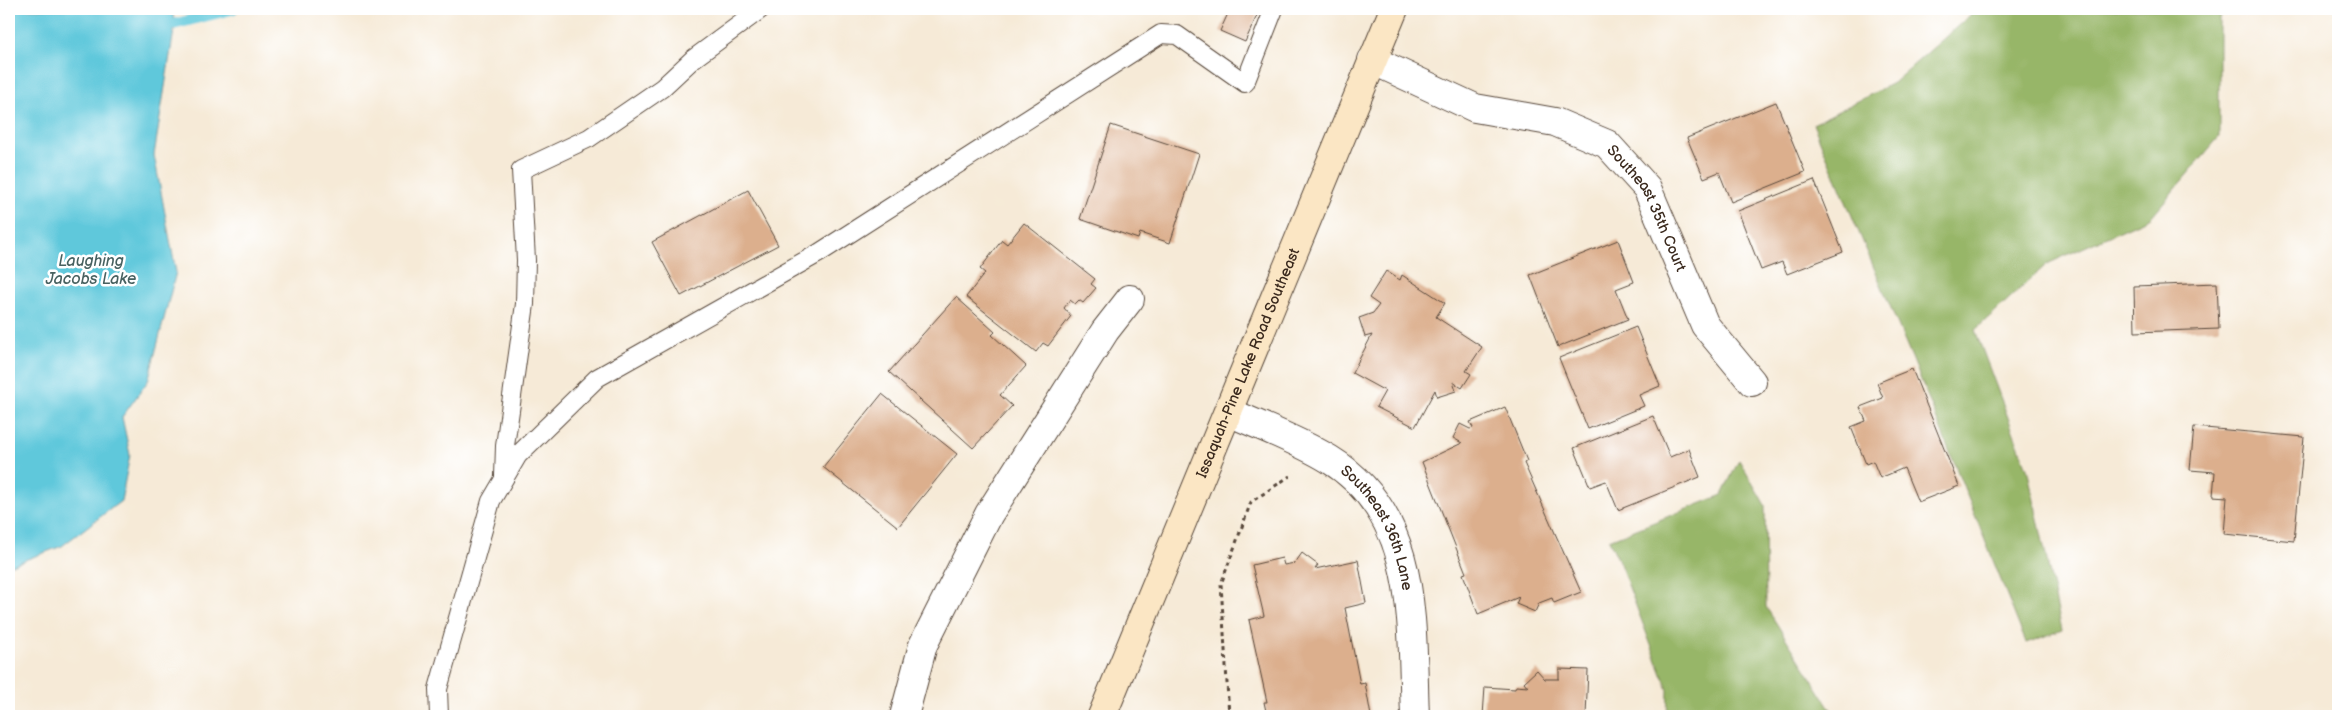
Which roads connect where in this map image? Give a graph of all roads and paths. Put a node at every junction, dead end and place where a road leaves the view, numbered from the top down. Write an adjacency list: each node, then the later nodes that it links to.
1 (761, 9): 9 (lane)
2 (1274, 9): 9 (lane)
3 (1394, 9): 4 (main road, Issaquah-Pine Lake Road Southeast)
4 (1372, 60): 6 (street, Southeast 35th Court); 7 (main road, Issaquah-Pine Lake Road Southeast)
5 (1130, 299): 11 (street)
6 (1752, 382)
7 (1229, 412): 8 (street, Southeast 36th Lane); 12 (main road, Issaquah-Pine Lake Road Southeast)
8 (1329, 459): 13 (path); 14 (street, Southeast 36th Lane)
9 (504, 479): 10 (lane)
10 (439, 716)
11 (904, 716)
12 (1102, 716)
13 (1229, 716)
14 (1415, 716)

